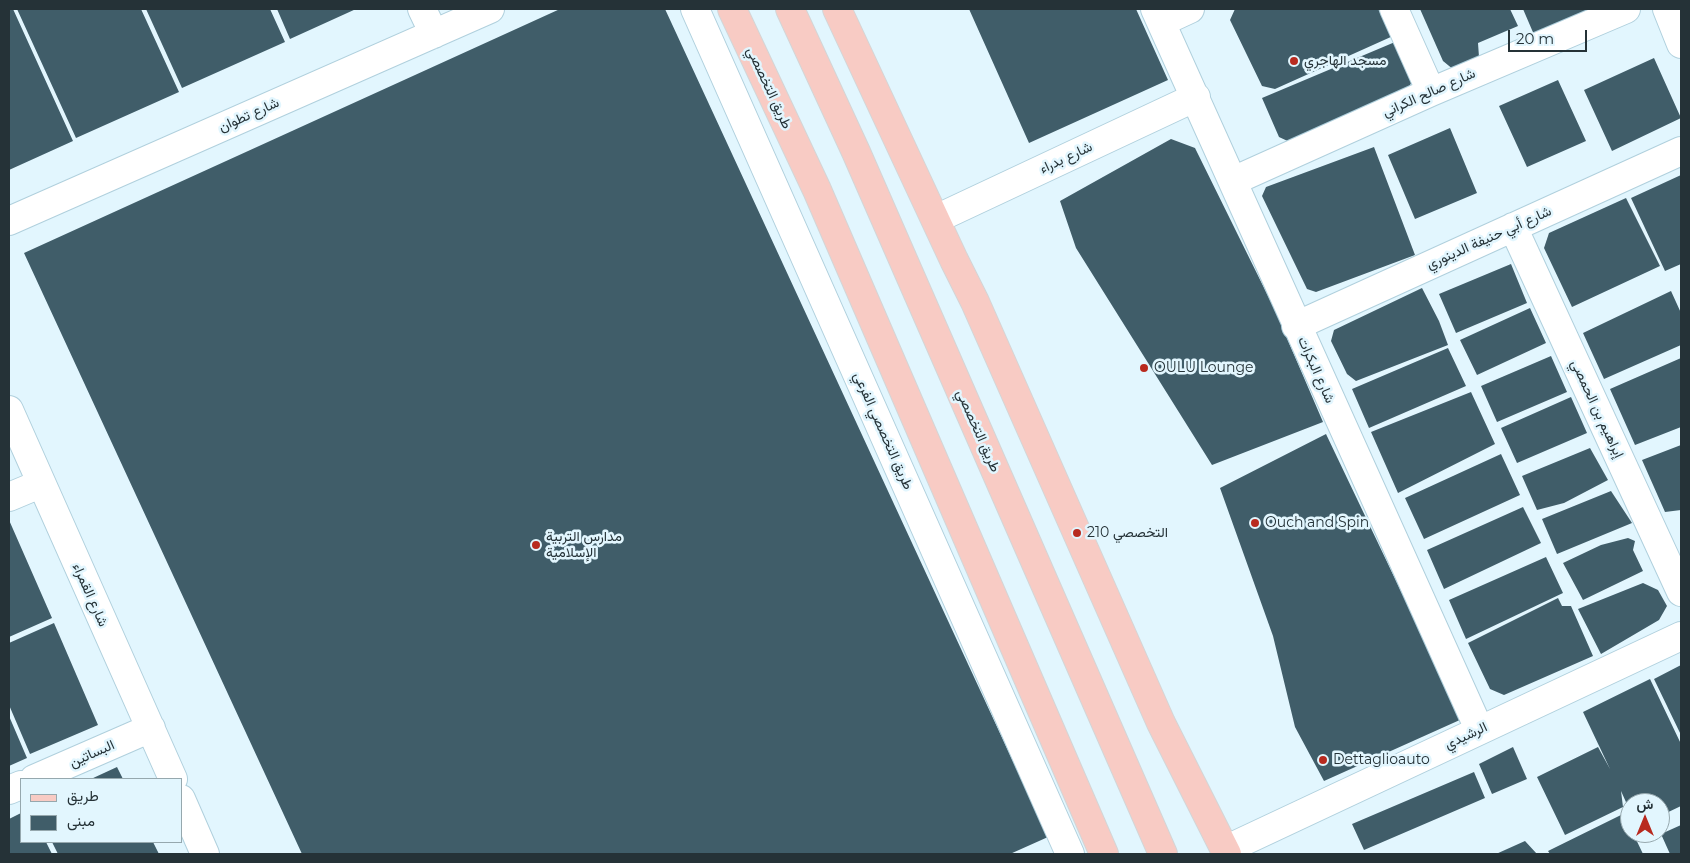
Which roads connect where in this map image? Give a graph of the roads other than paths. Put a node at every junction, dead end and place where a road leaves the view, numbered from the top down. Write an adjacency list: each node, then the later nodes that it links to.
1 (422, 9): 12 (street)
2 (490, 9): 12 (street, شارع تطوان)
3 (695, 9): 34 (street, طريق التخصصي الفرعي)
4 (732, 9): 35 (main road, طريق التخصصي)
5 (790, 9): 36 (main road, طريق التخصصي)
6 (837, 9): 18 (main road)
7 (1190, 9): 11 (street)
8 (1394, 9): 14 (street)
9 (1626, 9): 14 (street, شارع صالح الكراني)
10 (1667, 9): 13 (street)
11 (1159, 15): 15 (street, شارع البكرات)
12 (434, 34): 19 (street, شارع تطوان)
13 (1681, 44)
14 (1431, 92): 17 (street, شارع صالح الكراني)
15 (1196, 97): 17 (street, شارع البكرات); 18 (street, شارع بدراء)
16 (1681, 151): 20 (street, شارع أبي حنيفة الدينوري)
17 (1233, 181): 21 (street, شارع البكرات)
18 (936, 219): 32 (main road)
19 (9, 221)
20 (1513, 227): 21 (street, شارع أبي حنيفة الدينوري); 25 (street, إبراهيم بن الحمصي)
21 (1296, 326): 28 (street, شارع البكرات)
22 (9, 410): 23 (street, شارع القمراء)
23 (40, 484): 24 (street); 27 (street, شارع القمراء)
24 (9, 497)
25 (1681, 592)
26 (1681, 636): 28 (street, الرشيدي)
27 (151, 728): 29 (street, البساتين); 30 (street, شارع القمراء)
28 (1479, 729): 32 (street, الرشيدي)
29 (36, 778)
30 (173, 778)
31 (182, 801): 33 (street)
32 (1226, 852)
33 (205, 854)
34 (1070, 854)
35 (1104, 854)
36 (1163, 854)

